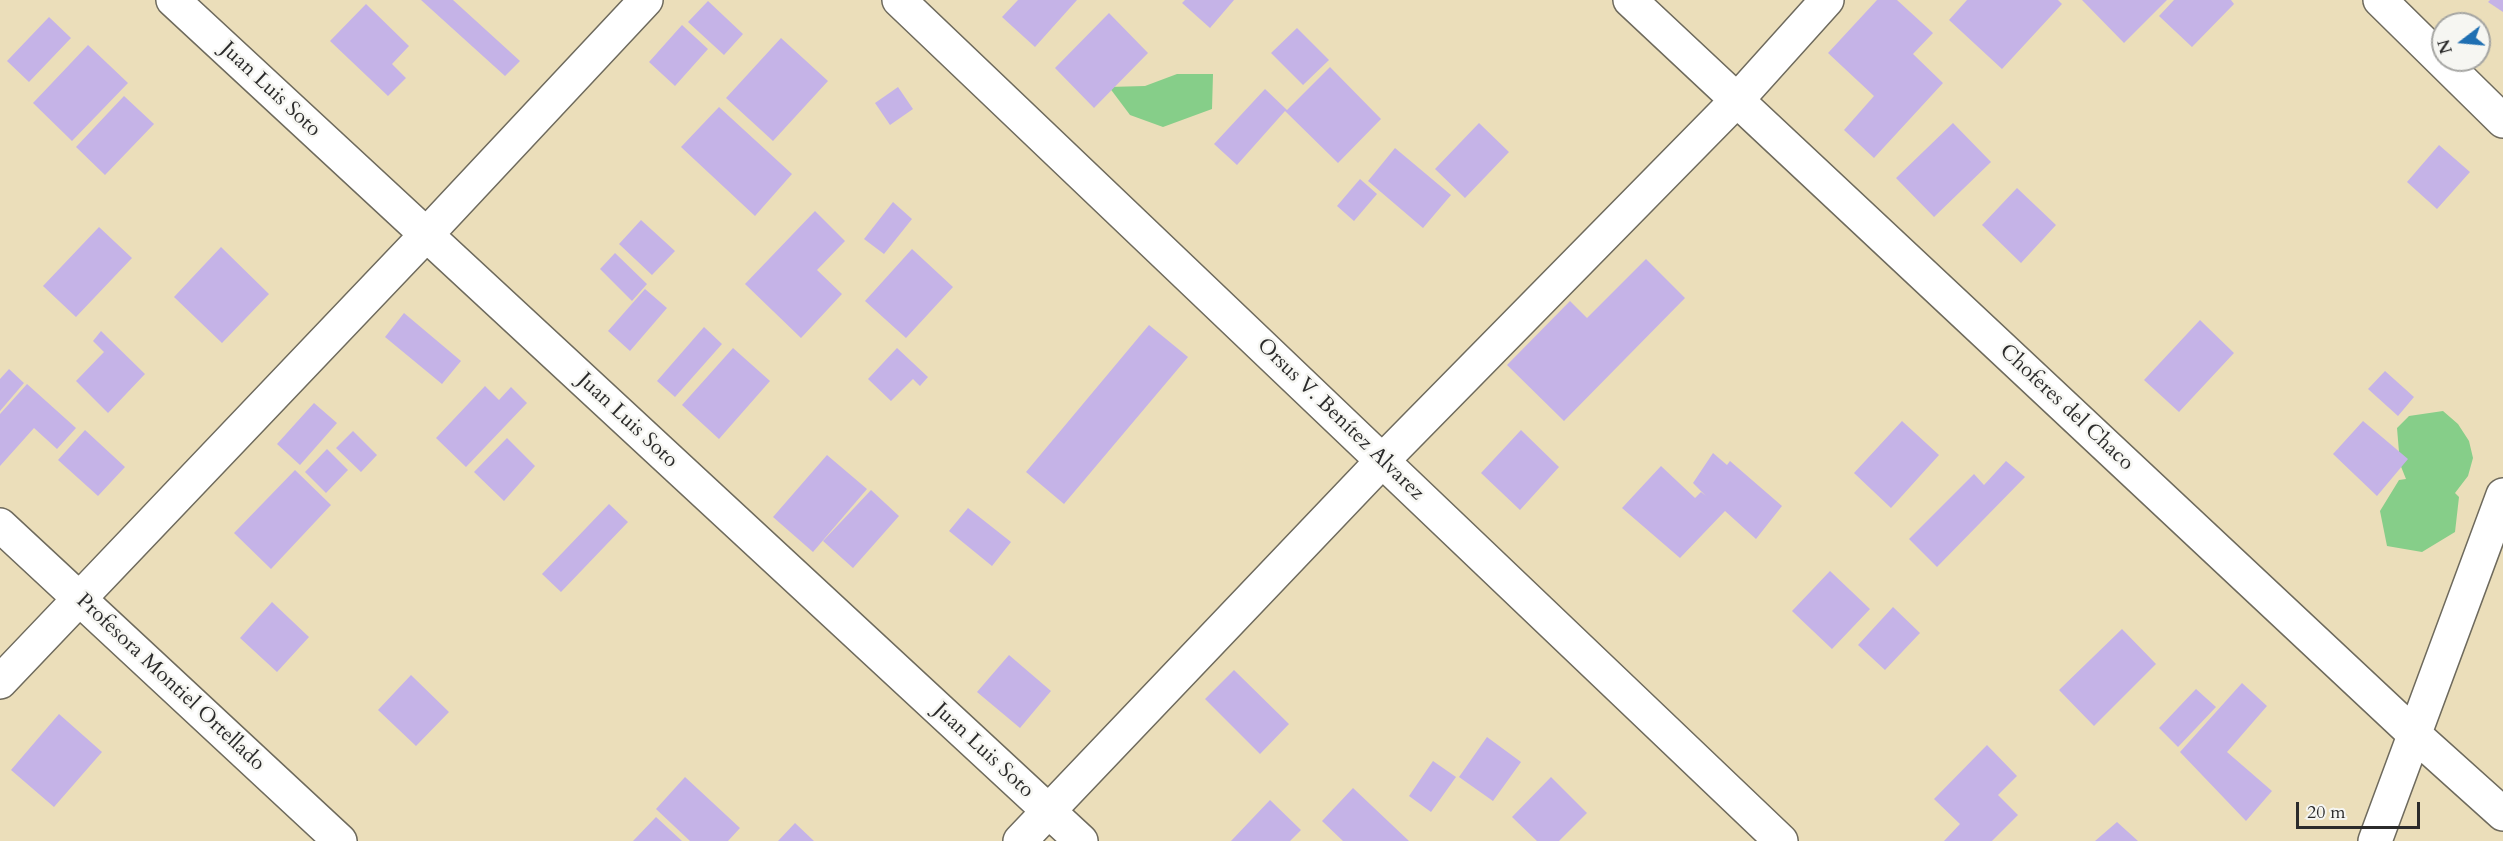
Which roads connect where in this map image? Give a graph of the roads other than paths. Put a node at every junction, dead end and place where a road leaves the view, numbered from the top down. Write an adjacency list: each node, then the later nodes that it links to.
1 (173, 0): 9 (street, Juan Luis Soto)
2 (646, 0): 9 (street)
3 (899, 0): 10 (street, Orsus V. Benítez Alvarez)
4 (1630, 0): 7 (street, Choferes del Chaco)
5 (1827, 0): 7 (street)
6 (2380, 0): 8 (street)
7 (1737, 100): 10 (street); 15 (street, Choferes del Chaco)
8 (2503, 121)
9 (426, 235): 13 (street); 16 (street, Juan Luis Soto)
10 (1383, 460): 16 (street); 21 (street, Orsus V. Benítez Alvarez)
11 (2503, 495): 15 (street)
12 (0, 525): 13 (street, Profesora Montiel Ortellado)
13 (79, 598): 14 (street); 18 (street, Profesora Montiel Ortellado)
14 (0, 681)
15 (2415, 734): 17 (street, Choferes del Chaco); 22 (street)
16 (1048, 811): 19 (street); 20 (street, Juan Luis Soto)
17 (2503, 814)
18 (340, 841)
19 (1020, 841)
20 (1081, 841)
21 (1781, 841)
22 (2375, 841)

